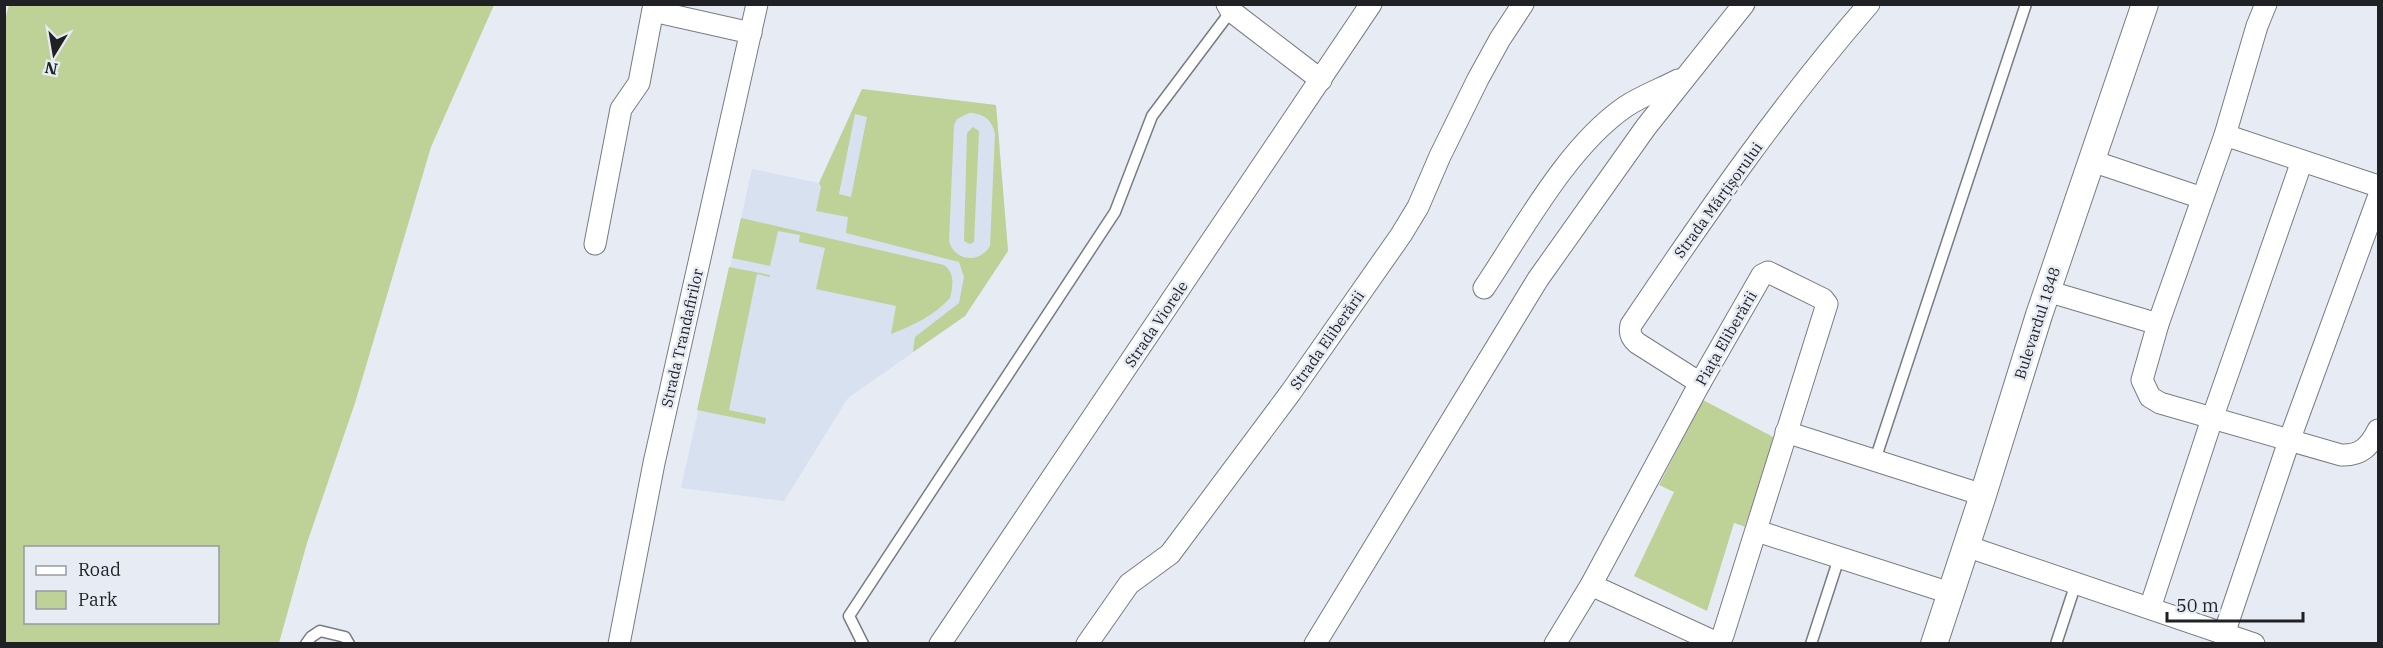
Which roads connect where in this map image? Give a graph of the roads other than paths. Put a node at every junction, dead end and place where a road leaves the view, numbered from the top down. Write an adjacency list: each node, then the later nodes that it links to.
1 (757, 4): 11 (street, Strada Trandafirilor)
2 (1371, 4): 13 (street, Strada Viorele)
3 (1523, 4): 44 (street, Strada Eliberării)
4 (1744, 4): 12 (street)
5 (1869, 4): 24 (street, Strada Mărțișorului)
6 (2026, 4): 29 (lane)
7 (2145, 4): 15 (street, Bulevardul 1848)
8 (2266, 4): 14 (street)
9 (654, 8): 11 (street); 20 (street)
10 (1229, 8): 13 (street); 42 (lane)
11 (751, 33): 41 (street, Strada Trandafirilor)
12 (1683, 78): 21 (street); 45 (street)
13 (1321, 80): 43 (street, Strada Viorele)
14 (2225, 135): 16 (street); 18 (street)
15 (2092, 161): 18 (street); 22 (street, Bulevardul 1848)
16 (2302, 161): 17 (street); 25 (street)
17 (2379, 186)
18 (2202, 198): 23 (street)
19 (2379, 198): 28 (street)
20 (595, 244)
21 (1484, 288)
22 (2047, 291): 23 (street); 30 (street, Bulevardul 1848)
23 (2158, 324): 25 (street)
24 (1700, 382): 27 (street, Piața Eliberării); 35 (street, Piața Eliberării)
25 (2212, 419): 28 (street); 37 (street)
26 (2379, 430): 28 (street)
27 (1786, 432): 29 (street); 31 (street, Piața Eliberării)
28 (2289, 441): 38 (street)
29 (1875, 460): 30 (street)
30 (1983, 495): 32 (street, Bulevardul 1848)
31 (1757, 531): 33 (street); 35 (street, Piața Eliberării)
32 (1966, 546): 34 (street); 36 (street, Bulevardul 1848)
33 (1839, 558): 36 (street); 47 (lane)
34 (2076, 583): 37 (street); 49 (lane)
35 (1592, 585): 46 (street, Piața Eliberării)
36 (1950, 593): 48 (street, Bulevardul 1848)
37 (2150, 608): 38 (street)
38 (2224, 634): 50 (street)
39 (306, 644): 40 (lane)
40 (349, 644)
41 (619, 644)
42 (863, 644)
43 (940, 644)
44 (1087, 644)
45 (1315, 644)
46 (1555, 644)
47 (1811, 644)
48 (1934, 644)
49 (2056, 644)
50 (2253, 644)

